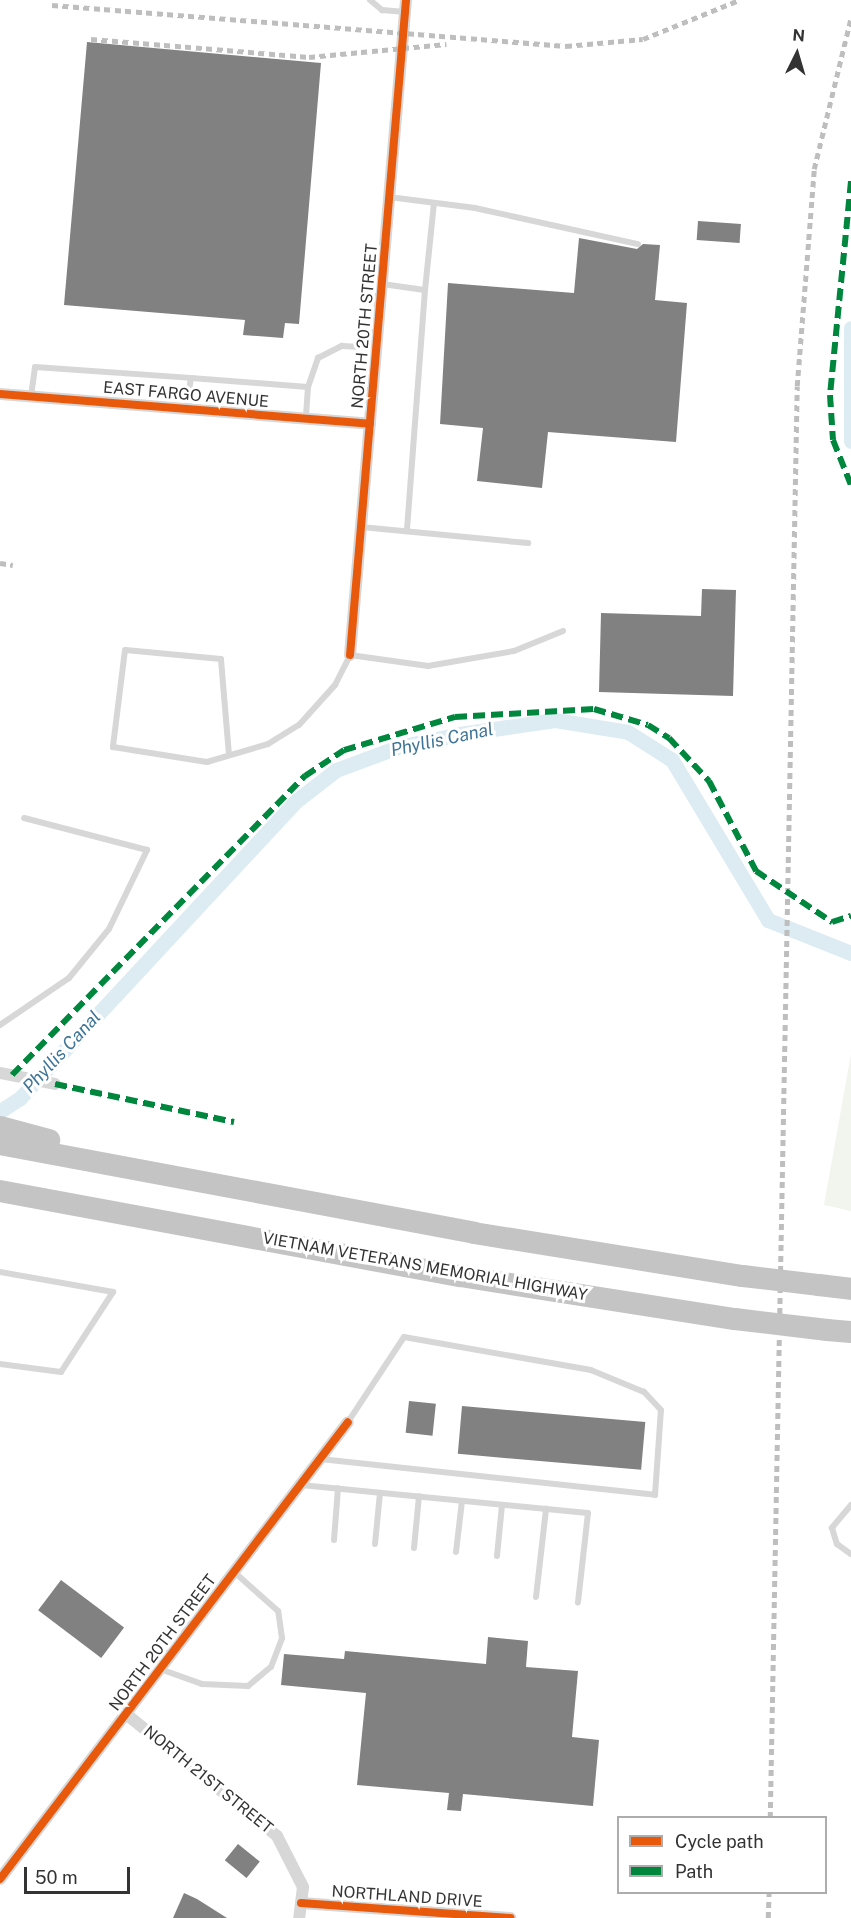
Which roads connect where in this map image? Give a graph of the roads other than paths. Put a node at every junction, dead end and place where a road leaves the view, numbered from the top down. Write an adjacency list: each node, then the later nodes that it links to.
1 (370, 0): 2 (lane)
2 (406, 6): 3 (street, NORTH 20TH STREET)
3 (389, 197): 4 (lane); 6 (street, NORTH 20TH STREET)
4 (434, 203): 5 (lane); 7 (lane)
5 (638, 244)
6 (382, 284): 7 (lane); 8 (street, NORTH 20TH STREET)
7 (425, 290): 17 (lane)
8 (376, 348): 10 (lane); 15 (street, NORTH 20TH STREET)
9 (191, 378): 10 (lane); 12 (lane); 13 (lane)
10 (308, 387): 14 (lane)
11 (0, 394): 12 (street, EAST FARGO AVENUE)
12 (31, 396): 13 (street, EAST FARGO AVENUE)
13 (187, 409): 14 (street, EAST FARGO AVENUE)
14 (306, 419): 15 (street, EAST FARGO AVENUE)
15 (370, 424): 16 (street, NORTH 20TH STREET)
16 (361, 527): 17 (lane); 20 (street, NORTH 20TH STREET)
17 (406, 531): 18 (lane)
18 (528, 543)
19 (563, 631): 20 (lane)
20 (350, 655): 21 (lane)
21 (229, 755): 21 (lane)
22 (24, 818): 23 (lane)
23 (0, 1025)
24 (0, 1073): 25 (street)
25 (55, 1084)
26 (6, 1134): 29 (highway, bridge)
27 (0, 1191): 30 (highway, VIETNAM VETERANS MEMORIAL HIGHWAY, bridge)
28 (0, 1272): 31 (lane)
29 (851, 1289)
30 (851, 1332)
31 (0, 1364)
32 (348, 1422): 33 (street, NORTH 20TH STREET); 33 (lane)
33 (320, 1459): 34 (street, NORTH 20TH STREET)
34 (300, 1485): 35 (lane); 48 (street, NORTH 20TH STREET)
35 (338, 1488): 36 (lane); 42 (lane)
36 (380, 1492): 37 (lane); 43 (lane)
37 (419, 1496): 38 (lane); 44 (lane)
38 (462, 1501): 39 (lane); 45 (lane)
39 (502, 1505): 41 (lane); 47 (lane)
40 (851, 1505): 46 (lane)
41 (546, 1509): 49 (lane); 50 (lane)
42 (334, 1540)
43 (375, 1544)
44 (414, 1548)
45 (456, 1552)
46 (851, 1554)
47 (498, 1556)
48 (234, 1572): 51 (street, NORTH 20TH STREET); 51 (lane)
49 (536, 1597)
50 (578, 1602)
51 (160, 1669): 52 (street, NORTH 20TH STREET)
52 (126, 1714): 53 (street, NORTH 20TH STREET); 54 (street, NORTH 21ST STREET)
53 (0, 1879)
54 (301, 1903): 55 (street, NORTHLAND DRIVE); 56 (street, NORTH 21ST STREET)
55 (472, 1917): 57 (street, NORTHLAND DRIVE)
56 (299, 1918)
57 (510, 1918)

